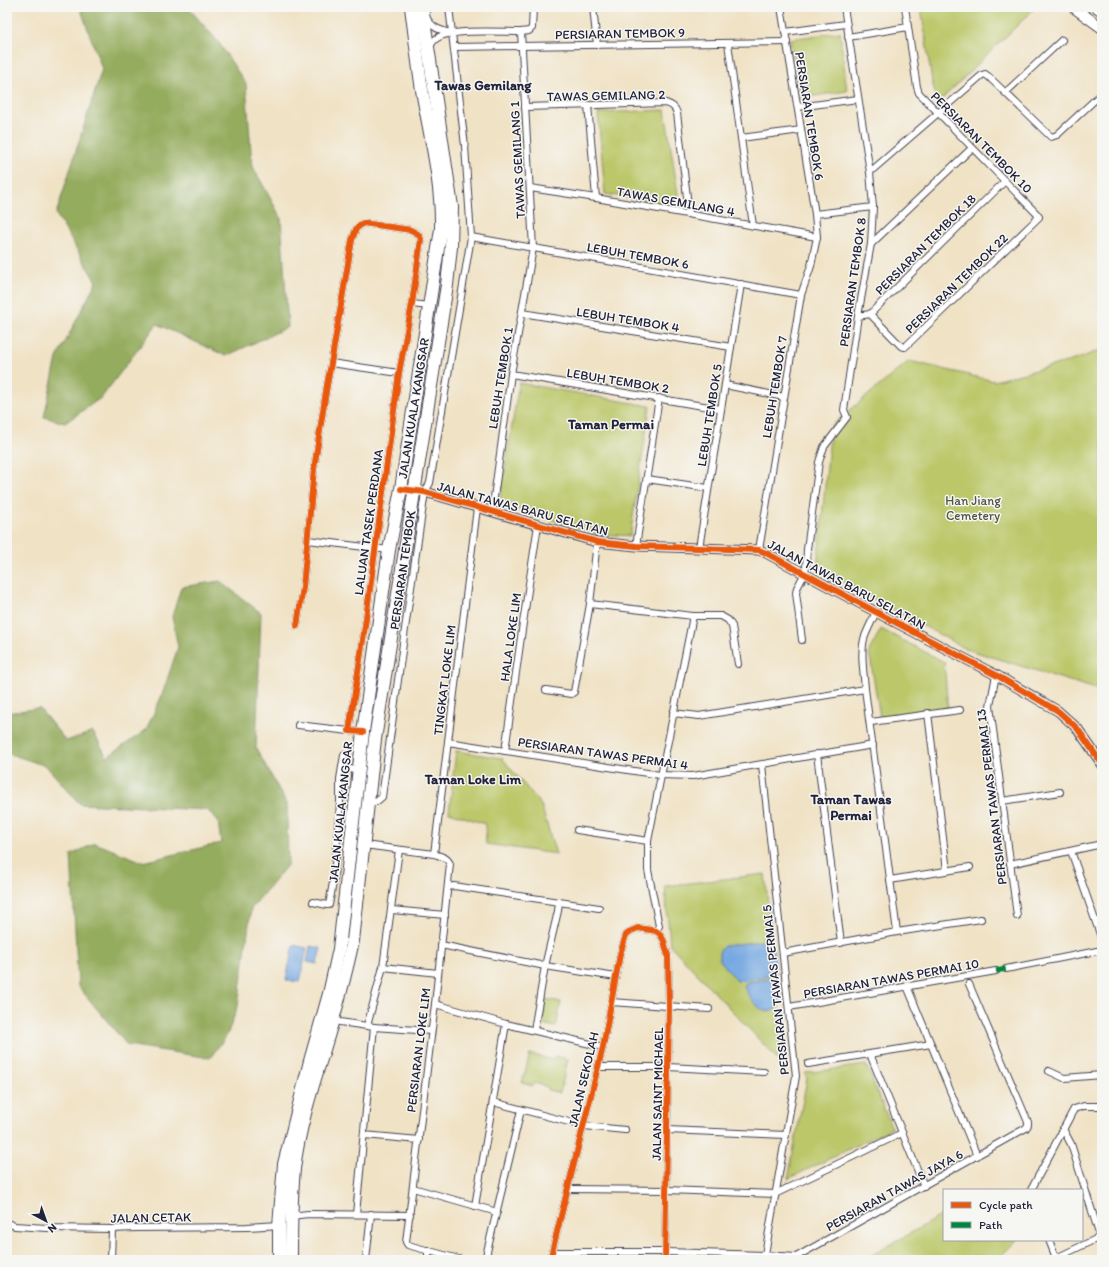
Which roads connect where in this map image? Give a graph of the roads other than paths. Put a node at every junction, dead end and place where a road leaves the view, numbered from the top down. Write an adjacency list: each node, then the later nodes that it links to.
1 (411, 7): 54 (highway, JALAN KUALA KANGSAR)
2 (422, 7): 17 (street); 25 (highway, JALAN KUALA KANGSAR)
3 (449, 7): 17 (street)
4 (533, 7): 15 (street)
5 (593, 7): 22 (street)
6 (781, 7): 16 (street, PERSIARAN TEMBOK 6)
7 (844, 7): 12 (street, PERSIARAN TEMBOK 8)
8 (905, 7): 13 (street, PERSIARAN TEMBOK 10)
9 (1073, 7): 14 (main road)
10 (1098, 7): 11 (highway)
11 (1102, 10)
12 (846, 24): 16 (street); 18 (street, PERSIARAN TEMBOK 8)
13 (908, 27): 18 (street); 32 (street, PERSIARAN TEMBOK 10)
14 (1102, 28)
15 (521, 32): 17 (street); 23 (street, TAWAS GEMILANG 1)
16 (785, 32): 20 (street, PERSIARAN TEMBOK 6)
17 (452, 33): 24 (street); 25 (street)
18 (848, 36): 28 (street, PERSIARAN TEMBOK 8)
19 (1062, 40): 26 (street)
20 (787, 42): 21 (street, PERSIARAN TEMBOK 9); 31 (street, PERSIARAN TEMBOK 6)
21 (728, 43): 22 (street, PERSIARAN TEMBOK 9); 34 (street)
22 (597, 45): 23 (street, PERSIARAN TEMBOK 9)
23 (522, 46): 24 (street, PERSIARAN TEMBOK 9); 30 (street, TAWAS GEMILANG 1)
24 (454, 47): 46 (street)
25 (428, 51): 51 (highway, JALAN KUALA KANGSAR)
26 (1006, 92): 27 (street); 32 (street)
27 (1098, 97)
28 (858, 99): 31 (street); 36 (street, PERSIARAN TEMBOK 8)
29 (588, 105): 30 (street, TAWAS GEMILANG 2); 39 (street); 41 (street, TAWAS GEMILANG 2)
30 (526, 107): 38 (street, TAWAS GEMILANG 1)
31 (798, 107): 33 (street, PERSIARAN TEMBOK 6)
32 (938, 113): 35 (street, PERSIARAN TEMBOK 10); 36 (street)
33 (801, 130): 34 (street); 42 (street, PERSIARAN TEMBOK 6)
34 (741, 138): 44 (street)
35 (972, 148): 37 (street, PERSIARAN TEMBOK 10); 48 (street)
36 (870, 172): 40 (street, PERSIARAN TEMBOK 8)
37 (1005, 181): 43 (street, PERSIARAN TEMBOK 10); 56 (street, PERSIARAN TEMBOK 18)
38 (530, 188): 39 (street, TAWAS GEMILANG 4); 49 (street, TAWAS GEMILANG 1)
39 (596, 198): 41 (street, TAWAS GEMILANG 4)
40 (873, 207): 42 (street); 48 (street, PERSIARAN TEMBOK 8)
41 (689, 214): 44 (street, TAWAS GEMILANG 4)
42 (815, 214): 45 (street, PERSIARAN TEMBOK 6)
43 (1039, 217): 56 (street, PERSIARAN TEMBOK 22)
44 (753, 226): 47 (street, TAWAS GEMILANG 4)
45 (817, 229): 47 (street, LEBUH TEMBOK 7)
46 (471, 237): 49 (street, LEBUH TEMBOK 6); 70 (street)
47 (817, 237): 52 (street, LEBUH TEMBOK 7)
48 (871, 244): 57 (street, PERSIARAN TEMBOK 8)
49 (534, 248): 50 (street, LEBUH TEMBOK 6); 55 (street, LEBUH TEMBOK 1)
50 (740, 284): 52 (street, LEBUH TEMBOK 6); 59 (street, LEBUH TEMBOK 5)
51 (447, 285): 54 (highway); 58 (highway, JALAN KUALA KANGSAR)
52 (801, 295): 64 (street, LEBUH TEMBOK 7)
53 (412, 304): 54 (street); 60 (street, LALUAN TASEK PERDANA); 61 (street, LALUAN TASEK PERDANA)
54 (429, 306): 58 (highway); 69 (highway, JALAN KUALA KANGSAR)
55 (522, 313): 59 (street, LEBUH TEMBOK 4); 62 (street, LEBUH TEMBOK 1)
56 (870, 314): 57 (street)
57 (858, 316): 81 (street, PERSIARAN TEMBOK 8)
58 (439, 332): 70 (highway, JALAN KUALA KANGSAR)
59 (731, 347): 63 (street, LEBUH TEMBOK 5)
60 (331, 364): 61 (street); 74 (street)
61 (399, 373): 78 (street, LALUAN TASEK PERDANA)
62 (511, 374): 65 (street, LEBUH TEMBOK 2); 72 (street, LEBUH TEMBOK 1)
63 (725, 385): 64 (street); 66 (street, LEBUH TEMBOK 5)
64 (784, 396): 80 (street, LEBUH TEMBOK 7)
65 (659, 398): 66 (street, LEBUH TEMBOK 2); 67 (street)
66 (721, 409): 68 (street, LEBUH TEMBOK 5)
67 (647, 479): 68 (street); 76 (street)
68 (708, 488): 77 (street, LEBUH TEMBOK 5)
69 (401, 489): 70 (street, JALAN TAWAS BARU SELATAN); 79 (highway, JALAN KUALA KANGSAR)
70 (420, 492): 71 (street, JALAN TAWAS BARU SELATAN); 113 (highway, JALAN KUALA KANGSAR)
71 (477, 508): 72 (street, JALAN TAWAS BARU SELATAN); 98 (street, TINGKAT LOKE LIM)
72 (492, 512): 73 (street, JALAN TAWAS BARU SELATAN)
73 (538, 526): 75 (street, JALAN TAWAS BARU SELATAN); 100 (street, HALA LOKE LIM)
74 (308, 540): 78 (street); 85 (street)
75 (597, 542): 76 (street, JALAN TAWAS BARU SELATAN); 82 (street)
76 (636, 546): 77 (street, JALAN TAWAS BARU SELATAN)
77 (699, 548): 80 (street, JALAN TAWAS BARU SELATAN)
78 (376, 549): 79 (street, LALUAN TASEK PERDANA); 96 (street, LALUAN TASEK PERDANA)
79 (389, 550): 97 (highway, JALAN KUALA KANGSAR)
80 (759, 550): 81 (street, JALAN TAWAS BARU SELATAN)
81 (805, 573): 83 (street, JALAN TAWAS BARU SELATAN); 86 (street)
82 (590, 604): 84 (street); 90 (street)
83 (876, 612): 88 (street, JALAN TAWAS BARU SELATAN); 89 (street)
84 (693, 616): 87 (street); 92 (street, JALAN SAINT MICHAEL)
85 (297, 626)
86 (802, 640)
87 (738, 664)
88 (996, 675): 103 (street, JALAN TAWAS BARU SELATAN); 109 (street, PERSIARAN TAWAS PERMAI 13)
89 (865, 689): 92 (street); 94 (street)
90 (546, 690)
91 (960, 710): 93 (street)
92 (673, 713): 107 (street, JALAN SAINT MICHAEL)
93 (928, 714): 94 (street); 119 (street)
94 (871, 722): 99 (street)
95 (298, 725): 96 (street)
96 (349, 731): 97 (street)
97 (363, 732): 106 (highway, JALAN KUALA KANGSAR)
98 (448, 742): 100 (street, PERSIARAN TAWAS PERMAI 4); 116 (street, TINGKAT LOKE LIM)
99 (873, 745): 101 (street, PERSIARAN TAWAS PERMAI 4); 122 (street)
100 (506, 751): 107 (street, PERSIARAN TAWAS PERMAI 4)
101 (817, 754): 104 (street, PERSIARAN TAWAS PERMAI 4); 134 (street)
102 (344, 755): 105 (street)
103 (1102, 764)
104 (762, 765): 107 (street, PERSIARAN TAWAS PERMAI 4); 137 (street, PERSIARAN TAWAS PERMAI 5)
105 (342, 767): 106 (street); 120 (street)
106 (358, 771): 121 (highway, JALAN KUALA KANGSAR)
107 (660, 775): 111 (street, JALAN SAINT MICHAEL)
108 (1060, 792): 109 (street)
109 (1002, 801): 117 (street, PERSIARAN TAWAS PERMAI 13)
110 (577, 830): 111 (street)
111 (648, 842): 131 (street, JALAN SAINT MICHAEL)
112 (1102, 844): 115 (street)
113 (364, 846): 114 (street); 151 (highway, JALAN KUALA KANGSAR)
114 (399, 850): 116 (street); 127 (street)
115 (1071, 851): 117 (street); 133 (street)
116 (434, 854): 123 (street, PERSIARAN LOKE LIM)
117 (1010, 864): 129 (street, PERSIARAN TAWAS PERMAI 13)
118 (970, 867): 119 (street)
119 (947, 871): 122 (street)
120 (334, 877): 121 (street); 124 (street)
121 (347, 879): 191 (highway, JALAN KUALA KANGSAR)
122 (890, 880): 132 (street)
123 (448, 887): 125 (street); 128 (street, PERSIARAN LOKE LIM)
124 (313, 902)
125 (558, 902): 126 (street); 138 (street)
126 (599, 908)
127 (392, 910): 128 (street); 139 (street)
128 (444, 915): 135 (street, PERSIARAN LOKE LIM)
129 (1017, 916)
130 (981, 920): 132 (street)
131 (658, 927): 143 (street, JALAN SEKOLAH); 148 (street, JALAN SAINT MICHAEL)
132 (897, 932): 134 (street)
133 (1102, 940)
134 (841, 943): 137 (street)
135 (441, 946): 138 (street); 142 (street, PERSIARAN LOKE LIM)
136 (1102, 950): 140 (street)
137 (784, 953): 149 (street, PERSIARAN TAWAS PERMAI 5)
138 (545, 966): 143 (street); 155 (street)
139 (383, 967): 142 (street); 153 (street)
140 (1006, 969)
141 (996, 971): 145 (street, PERSIARAN TAWAS PERMAI 10)
142 (438, 973): 147 (street, PERSIARAN LOKE LIM)
143 (616, 977): 146 (street, JALAN SEKOLAH)
144 (969, 984): 177 (street, PERSIARAN TAWAS JAYA 6)
145 (907, 986): 149 (street, PERSIARAN TAWAS PERMAI 10); 157 (street)
146 (611, 1002): 148 (street); 158 (street, JALAN SEKOLAH)
147 (435, 1004): 152 (street); 156 (street, PERSIARAN LOKE LIM)
148 (669, 1006): 150 (street); 162 (street, JALAN SAINT MICHAEL)
149 (789, 1007): 175 (street, PERSIARAN TAWAS PERMAI 5)
150 (709, 1009)
151 (333, 1021): 153 (street); 189 (highway, JALAN KUALA KANGSAR)
152 (506, 1024): 155 (street); 166 (street)
153 (367, 1026): 154 (street)
154 (374, 1027): 156 (street); 174 (street)
155 (534, 1030): 158 (street)
156 (431, 1031): 176 (street, PERSIARAN LOKE LIM)
157 (931, 1044): 159 (street); 177 (street)
158 (604, 1047): 161 (street, JALAN SEKOLAH)
159 (870, 1054): 160 (street); 173 (street)
160 (808, 1064)
161 (598, 1067): 162 (street); 169 (street, JALAN SEKOLAH)
162 (668, 1067): 164 (street); 172 (street, JALAN SAINT MICHAEL)
163 (1049, 1071): 165 (street)
164 (764, 1072)
165 (1099, 1076)
166 (493, 1102): 168 (street); 184 (street)
167 (1102, 1106): 170 (street)
168 (521, 1110): 169 (street); 185 (street)
169 (584, 1126): 171 (street); 180 (street, JALAN SEKOLAH)
170 (1064, 1129): 181 (street); 193 (street)
171 (625, 1130)
172 (667, 1130): 175 (street); 182 (street, JALAN SAINT MICHAEL)
173 (902, 1133): 178 (street); 183 (street)
174 (364, 1135): 176 (street); 186 (street)
175 (786, 1135): 183 (street, PERSIARAN TAWAS PERMAI 5)
176 (418, 1140): 179 (street, PERSIARAN LOKE LIM)
177 (977, 1156): 178 (street, PERSIARAN TAWAS JAYA 6)
178 (924, 1186): 198 (street, PERSIARAN TAWAS JAYA 6)
179 (413, 1188): 184 (street); 188 (street, PERSIARAN LOKE LIM)
180 (568, 1189): 182 (street); 196 (street, JALAN SEKOLAH)
181 (1032, 1189)
182 (666, 1190): 183 (street); 197 (street, JALAN SAINT MICHAEL)
183 (775, 1194): 198 (street, PERSIARAN TAWAS PERMAI 5)
184 (475, 1206): 185 (street)
185 (496, 1212): 206 (street)
186 (356, 1214): 187 (street); 189 (street)
187 (371, 1214): 188 (street); 203 (street)
188 (410, 1215): 195 (street, PERSIARAN LOKE LIM)
189 (292, 1216): 191 (street); 202 (highway, JALAN KUALA KANGSAR)
190 (7, 1223): 192 (street, JALAN CETAK)
191 (279, 1226): 192 (street, JALAN CETAK); 201 (highway, JALAN KUALA KANGSAR)
192 (112, 1229): 200 (street)
193 (1101, 1240): 199 (street)
194 (1049, 1241): 199 (street)
195 (428, 1250): 204 (street); 205 (street)
196 (552, 1252): 197 (street, PERSIARAN TAWAS JAYA 6); 207 (street, JALAN SEKOLAH)
197 (666, 1252): 198 (street, PERSIARAN TAWAS JAYA 6); 208 (street, JALAN SAINT MICHAEL)
198 (765, 1257)
199 (1054, 1259)
200 (111, 1260)
201 (278, 1260)
202 (291, 1260)
203 (366, 1260)
204 (428, 1260)
205 (462, 1260)
206 (485, 1260)
207 (550, 1260)
208 (665, 1260)

